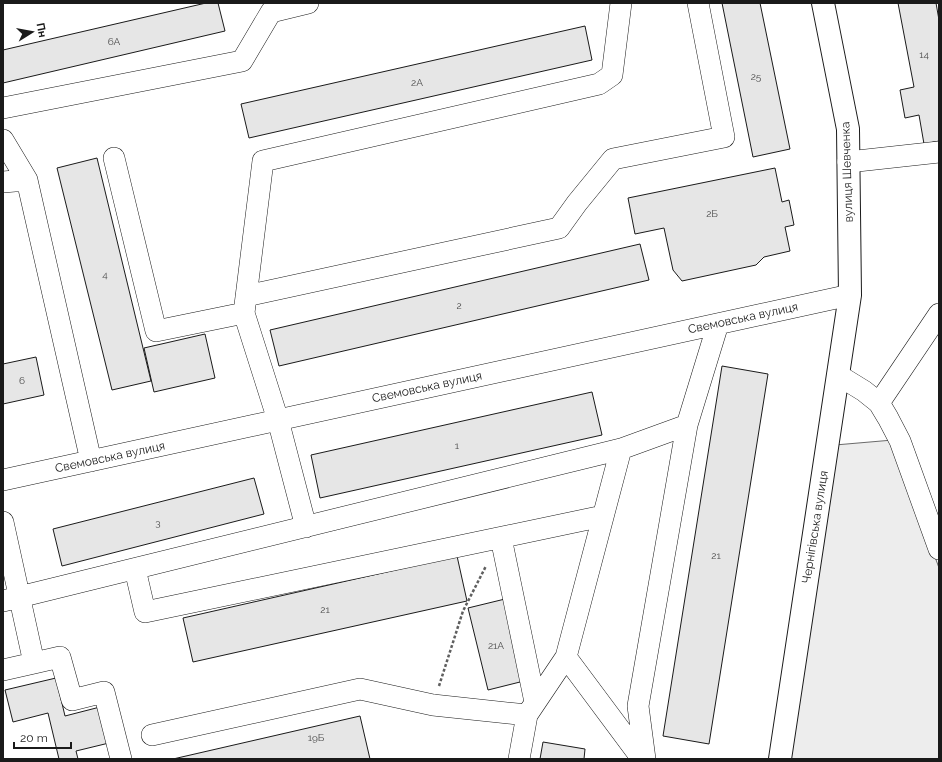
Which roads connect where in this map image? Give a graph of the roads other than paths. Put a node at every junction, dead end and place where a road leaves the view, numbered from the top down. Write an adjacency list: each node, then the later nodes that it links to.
1 (308, 3): 5 (street)
2 (621, 3): 13 (street)
3 (698, 3): 13 (street)
4 (823, 3): 9 (main road, вулиця Шевченка)
5 (3, 108)
6 (3, 140): 10 (street)
7 (939, 152): 9 (street)
8 (114, 158): 13 (street)
9 (848, 162): 12 (main road, вулиця Шевченка)
10 (27, 180): 11 (street); 21 (street)
11 (3, 182)
12 (850, 295): 15 (street, Свемовська вулиця); 16 (main road, Чернігівська вулиця)
13 (245, 305): 18 (street)
14 (939, 314): 17 (street)
15 (718, 324): 18 (street, Свемовська вулиця); 19 (street)
16 (838, 375): 17 (street); 38 (main road, Чернігівська вулиця)
17 (879, 403): 27 (street)
18 (278, 420): 21 (street, Свемовська вулиця); 25 (street)
19 (687, 424): 20 (street); 37 (street)
20 (621, 449): 23 (street); 25 (street)
21 (91, 461): 22 (street, Свемовська вулиця)
22 (3, 480)
23 (603, 516): 26 (street); 30 (street)
24 (3, 522): 29 (street)
25 (306, 527): 28 (street)
26 (501, 538): 28 (street); 33 (street)
27 (939, 549)
28 (135, 569): 29 (street)
29 (11, 600): 31 (street)
30 (566, 656): 33 (street); 37 (street)
31 (34, 663): 32 (street); 35 (street)
32 (3, 670)
33 (531, 708): 34 (street); 36 (street)
34 (152, 735)
35 (121, 759)
36 (519, 759)
37 (643, 759)
38 (780, 759)

